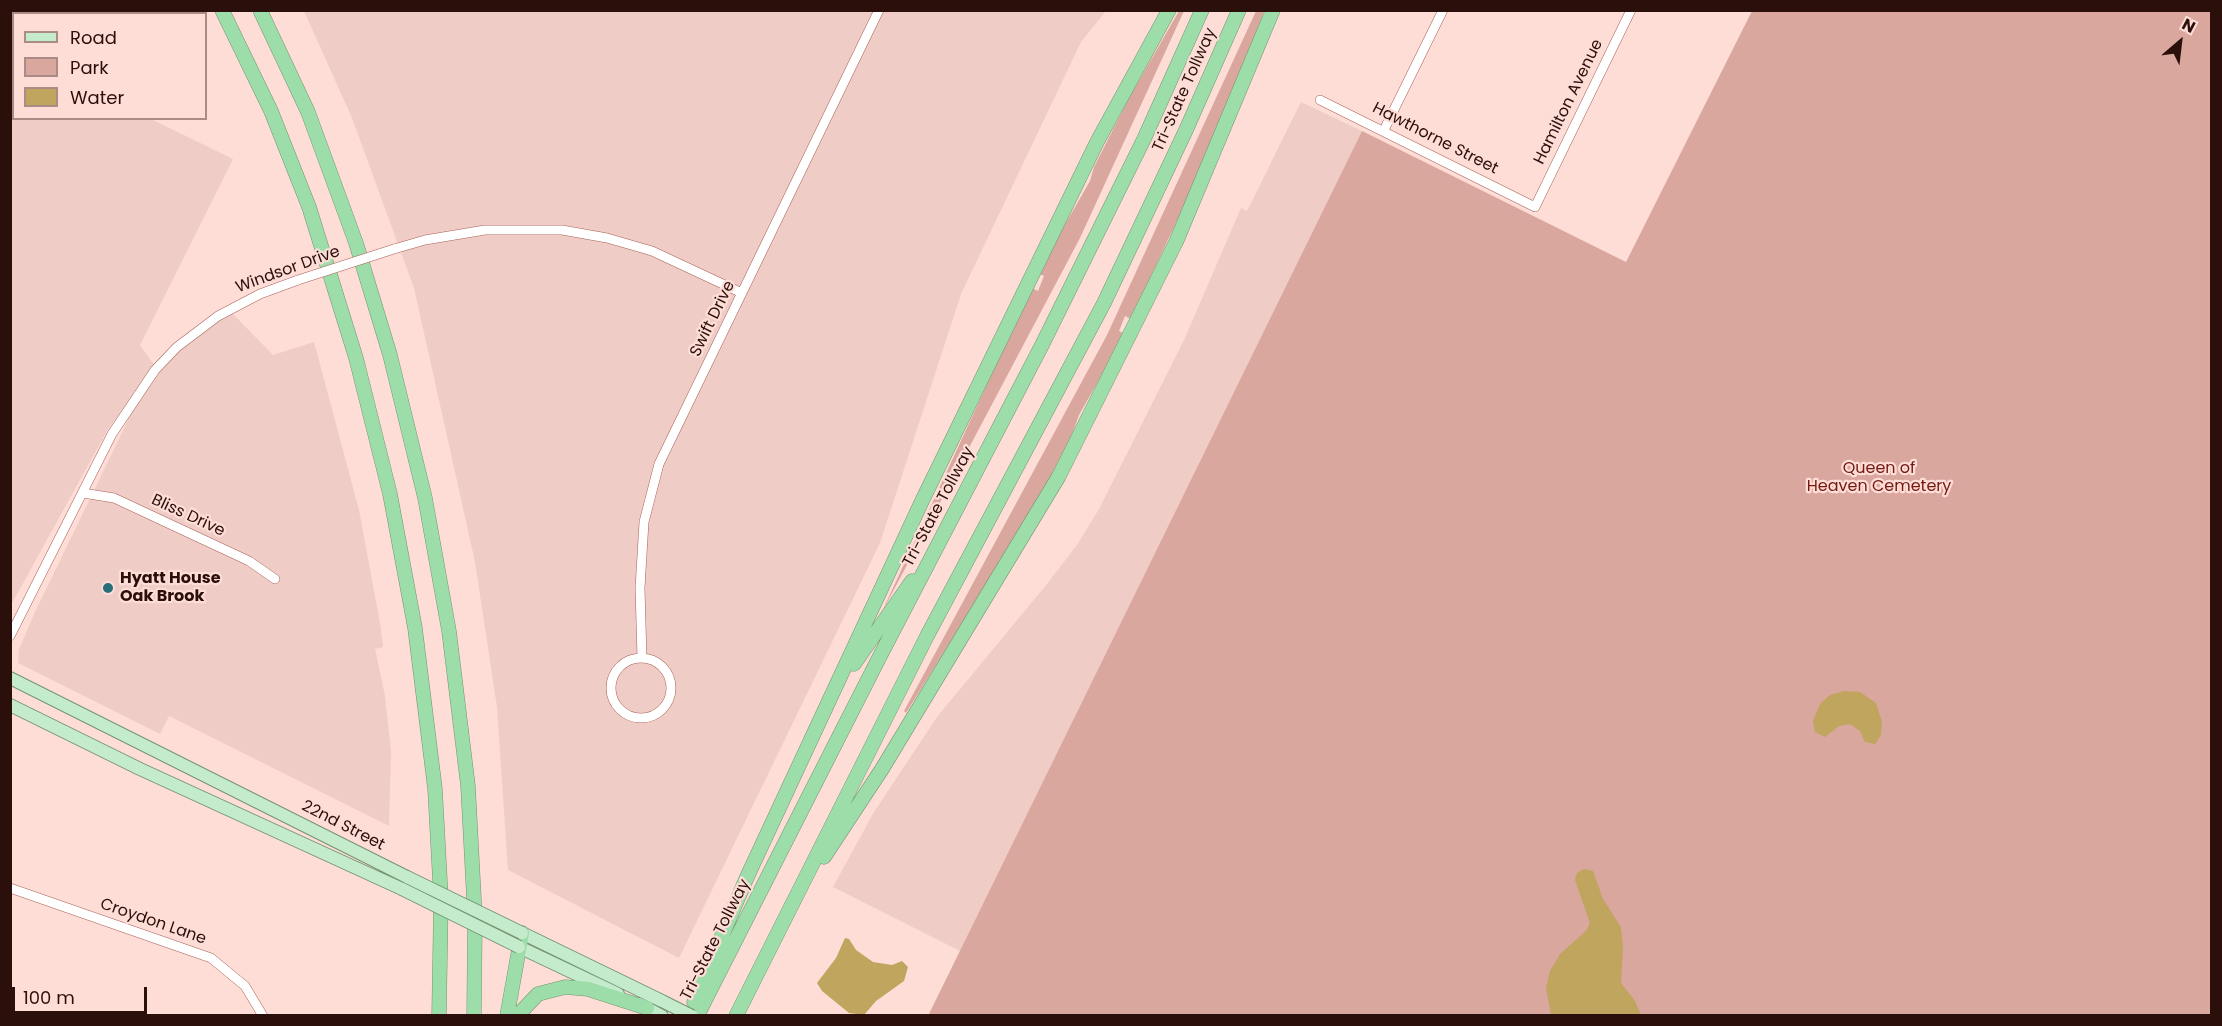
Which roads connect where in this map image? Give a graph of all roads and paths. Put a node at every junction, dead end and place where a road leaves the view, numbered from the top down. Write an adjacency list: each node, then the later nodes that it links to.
1 (222, 10): 28 (highway)
2 (260, 10): 29 (highway)
3 (879, 10): 13 (street, Swift Drive)
4 (1169, 10): 21 (highway)
5 (1202, 10): 15 (highway, Tri-State Tollway)
6 (1239, 10): 23 (highway, Tri-State Tollway)
7 (1273, 10): 23 (highway)
8 (1443, 10): 11 (street)
9 (1630, 10): 12 (street, Hamilton Avenue)
10 (1320, 100): 11 (street, Hawthorne Street)
11 (1384, 130): 12 (street, Hawthorne Street)
12 (1535, 207)
13 (742, 293): 14 (street, Windsor Drive, bridge); 18 (street, Swift Drive)
14 (83, 493): 16 (street, Bliss Drive); 17 (street, Windsor Drive)
15 (930, 559): 21 (highway); 34 (highway, Tri-State Tollway)
16 (275, 579)
17 (10, 636)
18 (642, 658): 18 (street)
19 (10, 678): 24 (main road, 22nd Street, bridge)
20 (10, 705): 24 (main road, 22nd Street, bridge)
21 (821, 718): 25 (highway)
22 (10, 888): 27 (street, Croydon Lane)
23 (785, 920): 35 (highway, Tri-State Tollway)
24 (521, 940): 26 (main road, 22nd Street); 30 (highway); 33 (main road, 22nd Street, bridge)
25 (715, 951): 32 (highway); 33 (highway)
26 (655, 1012): 31 (highway)
27 (263, 1016)
28 (439, 1016)
29 (474, 1016)
30 (507, 1016)
31 (517, 1016)
32 (678, 1016)
33 (690, 1016)
34 (697, 1016)
35 (739, 1016)

